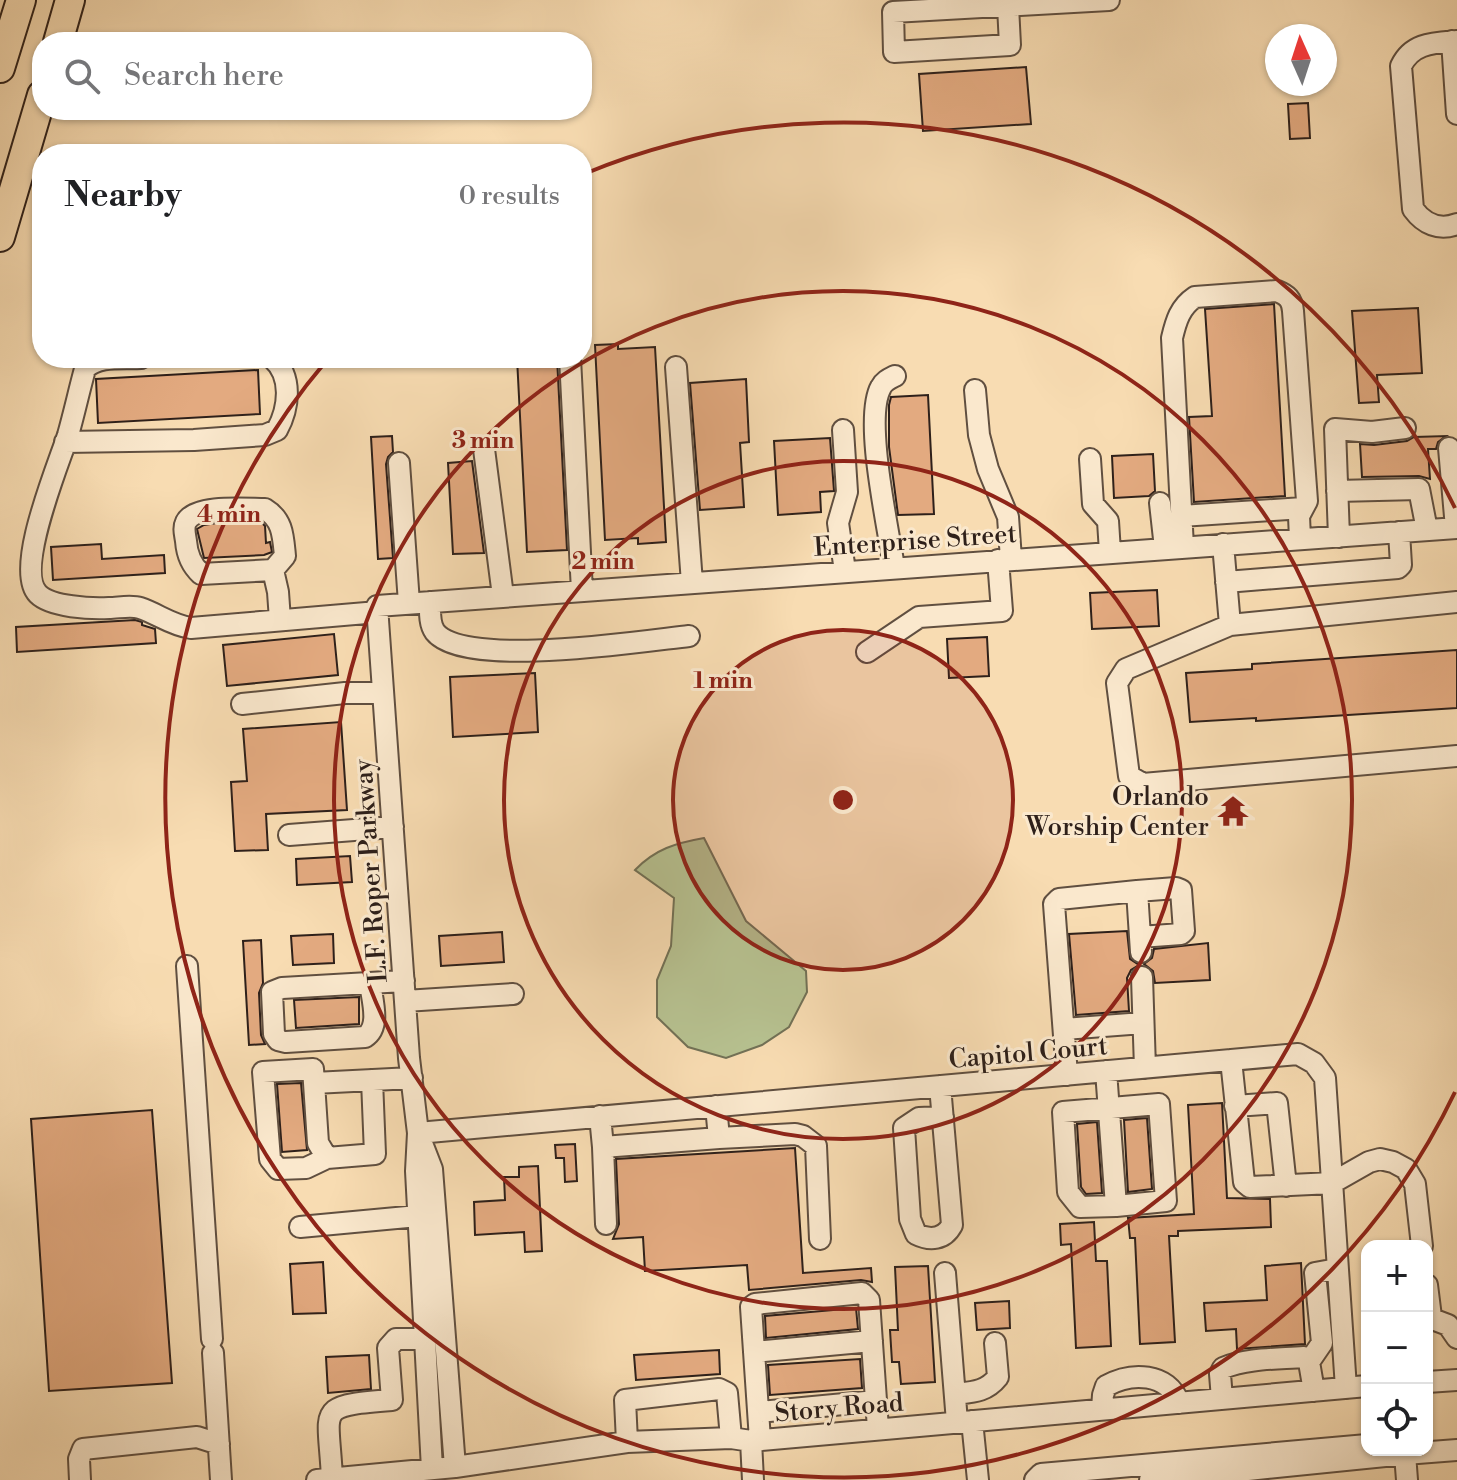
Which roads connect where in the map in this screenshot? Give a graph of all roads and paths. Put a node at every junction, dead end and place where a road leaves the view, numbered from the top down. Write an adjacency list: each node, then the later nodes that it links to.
1 (21, 0): 7 (highway)
2 (70, 0): 5 (highway)
3 (1109, 0): 4 (street)
4 (1008, 3): 4 (street)
5 (61, 32)
6 (1454, 41): 8 (street); 10 (street)
7 (0, 68)
8 (1457, 114)
9 (35, 120): 11 (highway)
10 (1457, 224)
11 (0, 237)
12 (676, 367): 42 (street)
13 (86, 368): 20 (street)
14 (282, 368): 20 (street)
15 (571, 368): 43 (street)
16 (895, 376): 38 (street)
17 (975, 390): 37 (street)
18 (1405, 428): 25 (street)
19 (843, 430): 40 (street)
20 (65, 442): 48 (street, Enterprise Street)
21 (1449, 448): 29 (street)
22 (484, 449): 44 (street)
23 (1090, 459): 36 (street)
24 (399, 463): 46 (street)
25 (1337, 491): 30 (street); 32 (street)
26 (1160, 503): 35 (street)
27 (1303, 508): 28 (street); 28 (street); 33 (street)
28 (1181, 516): 35 (street)
29 (1457, 528): 30 (street, Enterprise Street)
30 (1427, 530): 31 (street, Enterprise Street)
31 (1399, 532): 32 (street, Enterprise Street); 41 (street)
32 (1339, 537): 33 (street, Enterprise Street)
33 (1300, 539): 34 (street, Enterprise Street)
34 (1223, 544): 35 (street, Enterprise Street); 41 (street)
35 (1174, 548): 36 (street, Enterprise Street)
36 (1110, 552): 37 (street, Enterprise Street)
37 (1005, 560): 38 (street, Enterprise Street); 51 (street)
38 (894, 568): 40 (street, Enterprise Street)
39 (273, 570): 39 (street); 48 (street)
40 (845, 571): 42 (street, Enterprise Street)
41 (1226, 582): 49 (street)
42 (692, 583): 43 (street, Enterprise Street)
43 (582, 591): 44 (street, Enterprise Street)
44 (503, 596): 46 (street, Enterprise Street)
45 (1457, 602): 49 (street)
46 (419, 603): 47 (street, Enterprise Street); 50 (street)
47 (377, 609): 48 (street, Enterprise Street); 52 (street, L.F. Roper Parkway)
48 (280, 620)
49 (1230, 625): 54 (street)
50 (689, 636)
51 (867, 652)
52 (383, 693): 53 (street); 55 (street, L.F. Roper Parkway)
53 (242, 704)
54 (1457, 756)
55 (393, 827): 56 (street); 61 (street, L.F. Roper Parkway)
56 (289, 835)
57 (1137, 891): 57 (street); 64 (street)
58 (187, 966): 114 (street)
59 (1142, 977): 63 (street)
60 (370, 983): 60 (street); 61 (street)
61 (404, 991): 62 (street); 69 (street, L.F. Roper Parkway)
62 (513, 994)
63 (1143, 1014): 64 (street); 66 (street)
64 (1064, 1029): 68 (street)
65 (1231, 1060): 66 (street, Capitol Court); 74 (street); 82 (street, Capitol Court)
66 (1145, 1068): 67 (street, Capitol Court)
67 (1106, 1071): 68 (street, Capitol Court); 75 (street)
68 (1067, 1075): 72 (street, Capitol Court)
69 (412, 1078): 70 (street); 78 (street, L.F. Roper Parkway)
70 (372, 1080): 71 (street); 81 (street)
71 (314, 1083): 81 (street); 81 (street)
72 (940, 1086): 73 (street, Capitol Court); 77 (street)
73 (716, 1106): 76 (street, Capitol Court); 79 (street)
74 (1235, 1106): 83 (street); 83 (street)
75 (1109, 1107): 84 (street); 84 (street); 84 (street)
76 (600, 1116): 78 (street, Capitol Court); 80 (street)
77 (943, 1117): 77 (street)
78 (418, 1133): 85 (street, L.F. Roper Parkway); 120 (street, L.F. Roper Parkway)
79 (719, 1138): 80 (street); 88 (street)
80 (603, 1147): 86 (street)
81 (327, 1158)
82 (1332, 1183): 83 (street); 89 (street); 90 (street, Capitol Court)
83 (1286, 1186)
84 (1116, 1206)
85 (418, 1216): 87 (street); 94 (street, L.F. Roper Parkway)
86 (606, 1224)
87 (300, 1227)
88 (820, 1239)
89 (1421, 1240)
90 (1337, 1269): 98 (street); 102 (street, Capitol Court)
91 (945, 1273): 104 (street)
92 (1433, 1319): 93 (street)
93 (1457, 1338)
94 (425, 1339): 121 (street, L.F. Roper Parkway); 124 (street)
95 (872, 1341): 97 (street); 97 (street); 106 (street)
96 (995, 1343): 104 (street)
97 (754, 1352): 107 (street)
98 (1309, 1362): 103 (street); 105 (street)
99 (1457, 1380): 100 (street)
100 (1433, 1382)
101 (1361, 1387): 102 (street, Story Road)
102 (1346, 1388): 103 (street, Story Road)
103 (1314, 1391): 105 (street, Story Road)
104 (955, 1394): 108 (street)
105 (1222, 1399): 108 (street, Story Road)
106 (876, 1401): 107 (street); 109 (street)
107 (759, 1412): 112 (street)
108 (965, 1422): 109 (street, Story Road); 127 (street)
109 (878, 1429): 112 (street, Story Road)
110 (1457, 1436): 111 (street)
111 (1433, 1438)
112 (748, 1439): 113 (street, Story Road); 113 (street); 126 (street)
113 (627, 1442): 120 (street, Story Road)
114 (219, 1444): 122 (street); 125 (street)
115 (1361, 1446): 128 (street)
116 (1457, 1450): 117 (street)
117 (1433, 1452)
118 (1388, 1456): 123 (street)
119 (1405, 1456): 130 (street)
120 (455, 1467): 121 (street, Story Road)
121 (432, 1469): 124 (street, Story Road)
122 (80, 1470)
123 (1215, 1477): 129 (street)
124 (324, 1479)
125 (221, 1480)
126 (753, 1480)
127 (978, 1480)
128 (1035, 1480)
129 (1150, 1480)
130 (1407, 1480)

